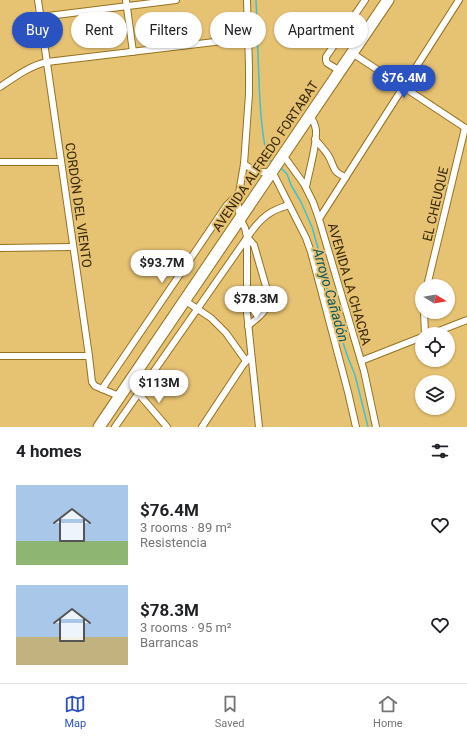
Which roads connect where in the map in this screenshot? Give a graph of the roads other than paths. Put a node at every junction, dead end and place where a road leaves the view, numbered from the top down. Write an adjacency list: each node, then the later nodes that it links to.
1 (38, 0): 8 (street, CORDÓN DEL VIENTO)
2 (176, 0): 7 (street)
3 (247, 0): 9 (street)
4 (365, 0): 10 (street)
5 (388, 0): 12 (highway, AVENIDA ALFREDO FORTABAT)
6 (459, 0): 23 (street)
7 (126, 3): 11 (street); 18 (street)
8 (39, 12)
9 (247, 12)
10 (357, 12)
11 (63, 13)
12 (368, 29)
13 (210, 43): 18 (street)
14 (45, 48): 20 (street, CORDÓN DEL VIENTO)
15 (248, 48): 30 (street)
16 (331, 48): 21 (street)
17 (355, 48): 19 (highway, AVENIDA ALFREDO FORTABAT)
18 (133, 52): 20 (street)
19 (352, 53): 21 (highway, AVENIDA ALFREDO FORTABAT); 23 (street)
20 (47, 62): 22 (street); 29 (street, CORDÓN DEL VIENTO)
21 (340, 71): 24 (highway, AVENIDA ALFREDO FORTABAT)
22 (0, 87)
23 (403, 87): 25 (street); 32 (street)
24 (310, 115): 26 (street); 27 (highway, AVENIDA ALFREDO FORTABAT)
25 (466, 128): 41 (street, EL CHEUQUE)
26 (315, 139): 32 (street); 33 (street)
27 (283, 155): 31 (highway, AVENIDA ALFREDO FORTABAT); 33 (street, AVENIDA LA CHACRA)
28 (0, 162): 29 (street)
29 (61, 162): 39 (street, CORDÓN DEL VIENTO)
30 (244, 164): 31 (street); 34 (street)
31 (272, 171): 35 (street); 36 (highway, AVENIDA ALFREDO FORTABAT)
32 (346, 177): 37 (street)
33 (306, 187): 37 (street, AVENIDA LA CHACRA)
34 (239, 193): 36 (street); 53 (street)
35 (289, 205): 38 (street); 61 (street)
36 (240, 218): 38 (street); 42 (highway, AVENIDA ALFREDO FORTABAT)
37 (319, 219): 52 (street, AVENIDA LA CHACRA)
38 (247, 237): 43 (street); 45 (street); 45 (street)
39 (74, 247): 40 (street); 50 (street, CORDÓN DEL VIENTO)
40 (0, 248)
41 (429, 279)
42 (184, 300): 43 (street); 55 (highway, AVENIDA ALFREDO FORTABAT)
43 (197, 309): 51 (street); 54 (street)
44 (467, 320): 46 (street)
45 (248, 326): 48 (street)
46 (449, 327)
47 (415, 340): 52 (street)
48 (251, 355): 51 (street); 60 (street)
49 (0, 356): 50 (street)
50 (89, 356): 53 (street, CORDÓN DEL VIENTO)
51 (246, 361): 59 (street)
52 (361, 361): 62 (street, AVENIDA LA CHACRA)
53 (102, 389): 55 (street)
54 (138, 393): 57 (street); 58 (street)
55 (119, 396): 56 (highway, AVENIDA ALFREDO FORTABAT)
56 (99, 427)
57 (115, 427)
58 (166, 427)
59 (202, 427)
60 (259, 427)
61 (356, 427)
62 (376, 427)

